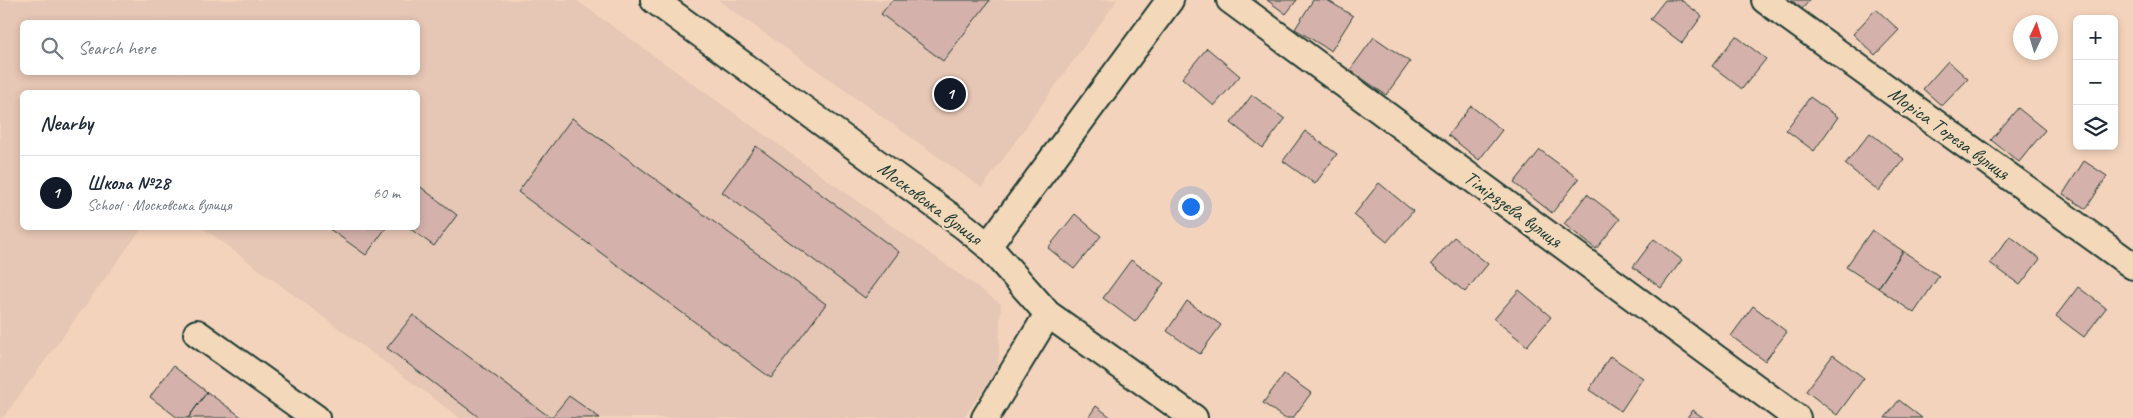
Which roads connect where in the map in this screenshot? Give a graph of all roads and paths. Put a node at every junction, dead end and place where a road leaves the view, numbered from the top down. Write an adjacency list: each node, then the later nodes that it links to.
1 (654, 0): 5 (street, Московська вулиця)
2 (1170, 0): 5 (street)
3 (1230, 0): 12 (street, Тімірязєва вулиця)
4 (1765, 0): 6 (street, Моріса Тореза вулиця)
5 (988, 246): 7 (street, Московська вулиця)
6 (2133, 266)
7 (1048, 314): 10 (street); 11 (street, Московська вулиця)
8 (196, 332): 9 (street)
9 (316, 418)
10 (985, 418)
11 (1194, 418)
12 (1798, 418)

